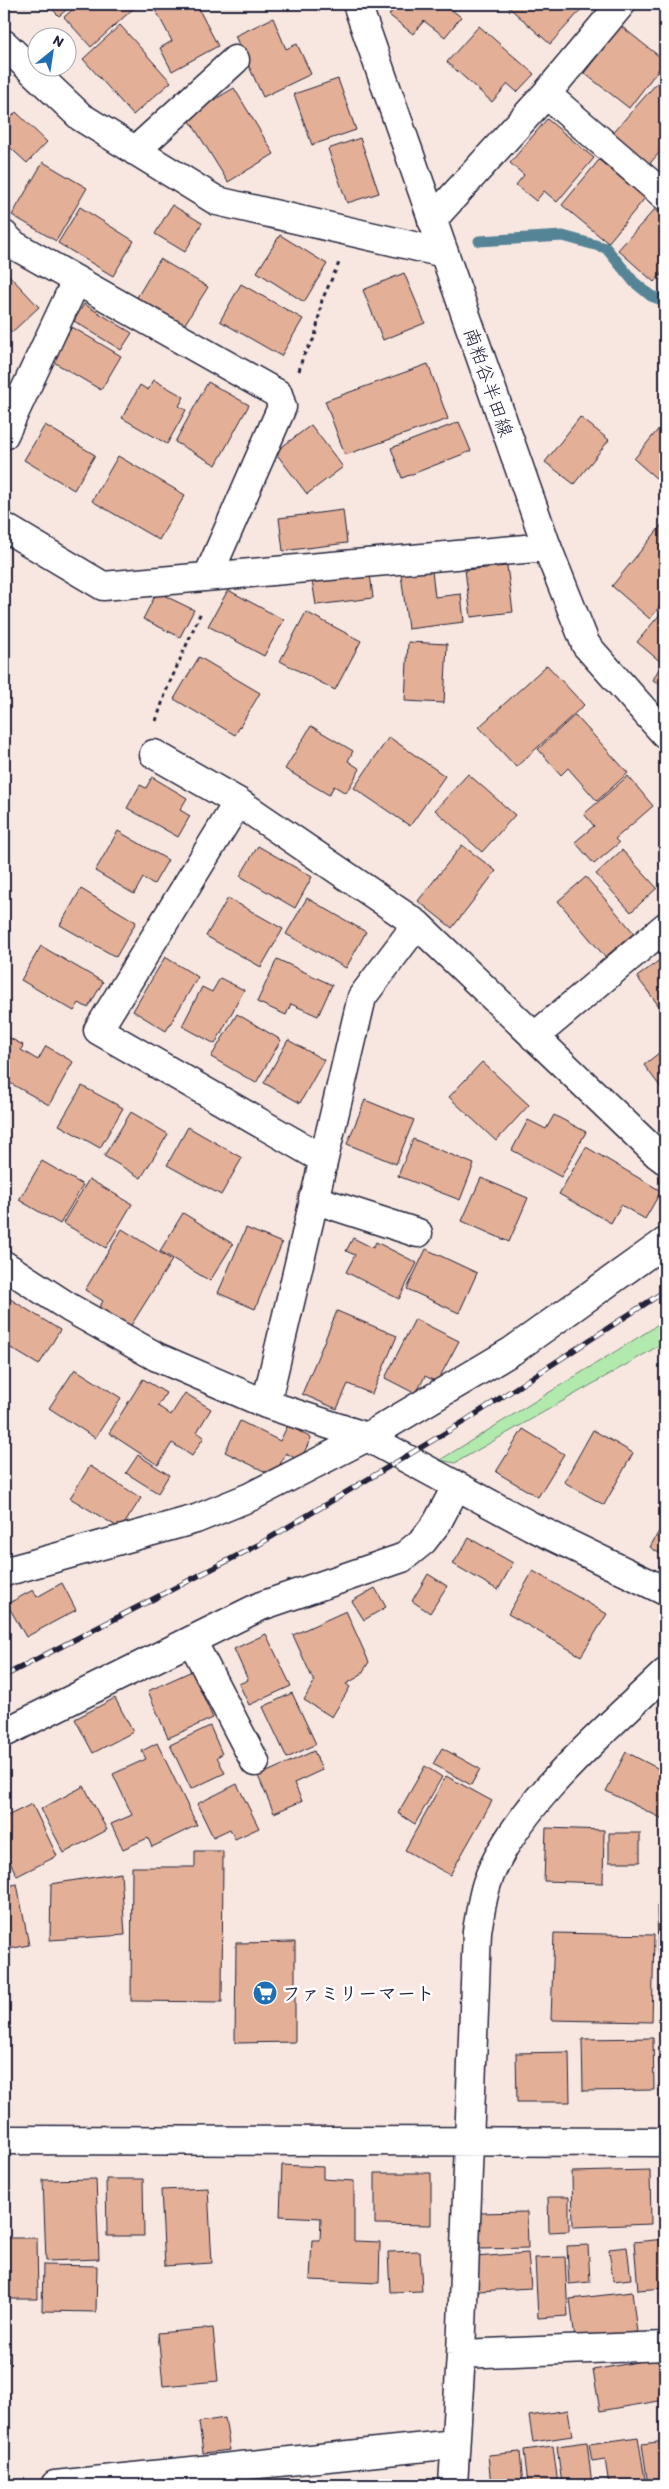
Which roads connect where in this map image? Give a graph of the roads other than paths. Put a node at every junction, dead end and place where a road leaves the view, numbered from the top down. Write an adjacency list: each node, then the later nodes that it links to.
1 (358, 4): 8 (street, 南粕谷半田線)
2 (613, 7): 5 (street)
3 (4, 44): 6 (street)
4 (235, 60): 6 (street)
5 (546, 94): 7 (street); 8 (street)
6 (136, 151): 10 (street)
7 (665, 196)
8 (432, 220): 10 (street, 南粕谷半田線)
9 (4, 234): 11 (street)
10 (444, 254): 14 (street, 南粕谷半田線)
11 (76, 281): 12 (street); 15 (street)
12 (4, 435)
13 (4, 527): 15 (street)
14 (547, 547): 15 (street); 16 (street, 南粕谷半田線)
15 (213, 575)
16 (662, 724)
17 (154, 754): 18 (street)
18 (238, 802): 19 (street); 22 (street)
19 (417, 924): 21 (street); 22 (street)
20 (665, 927): 21 (street)
21 (534, 1037): 23 (street)
22 (323, 1159): 24 (street)
23 (665, 1160)
24 (313, 1200): 25 (street); 28 (street)
25 (418, 1233)
26 (665, 1242): 29 (street)
27 (4, 1265): 28 (street)
28 (266, 1404): 29 (street)
29 (367, 1437): 30 (street); 31 (street)
30 (456, 1487): 32 (street); 33 (street)
31 (5, 1570)
32 (665, 1591)
33 (192, 1641): 35 (street); 36 (street)
34 (665, 1673): 38 (street)
35 (4, 1733)
36 (256, 1762)
37 (4, 2140): 38 (street)
38 (468, 2142): 39 (street); 41 (street)
39 (665, 2142)
40 (665, 2346): 41 (street)
41 (461, 2354): 42 (street)
42 (455, 2444): 43 (street); 44 (street)
43 (54, 2485)
44 (453, 2485)

